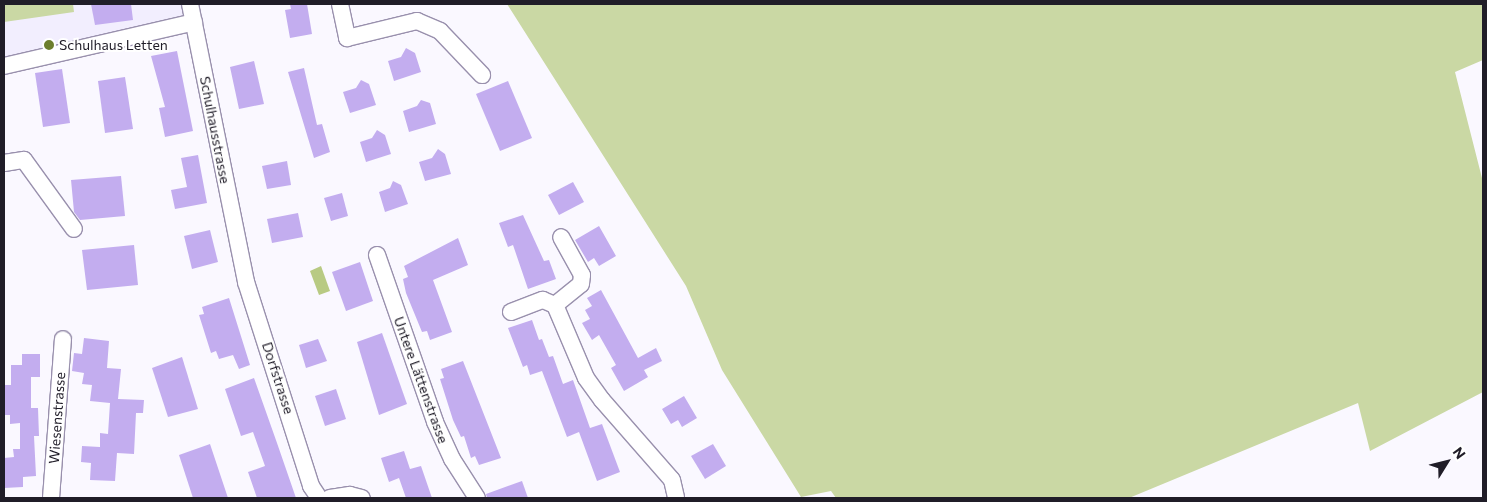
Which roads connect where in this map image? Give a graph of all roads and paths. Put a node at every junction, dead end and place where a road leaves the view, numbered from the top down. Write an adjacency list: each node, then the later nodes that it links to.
1 (190, 4): 3 (street, Schulhausstrasse)
2 (340, 4): 5 (street)
3 (194, 22): 4 (street); 9 (street, Schulhausstrasse)
4 (4, 66)
5 (482, 75)
6 (4, 163): 7 (street)
7 (74, 229)
8 (561, 236): 11 (street)
9 (239, 256): 15 (street, Dorfstrasse)
10 (378, 256): 18 (street, Untere Lättenstrasse)
11 (555, 305): 12 (street); 19 (street)
12 (511, 312)
13 (63, 339): 14 (street, Wiesenstrasse)
14 (51, 498)
15 (319, 498)
16 (330, 498): 17 (street)
17 (362, 498)
18 (477, 498)
19 (676, 498)

